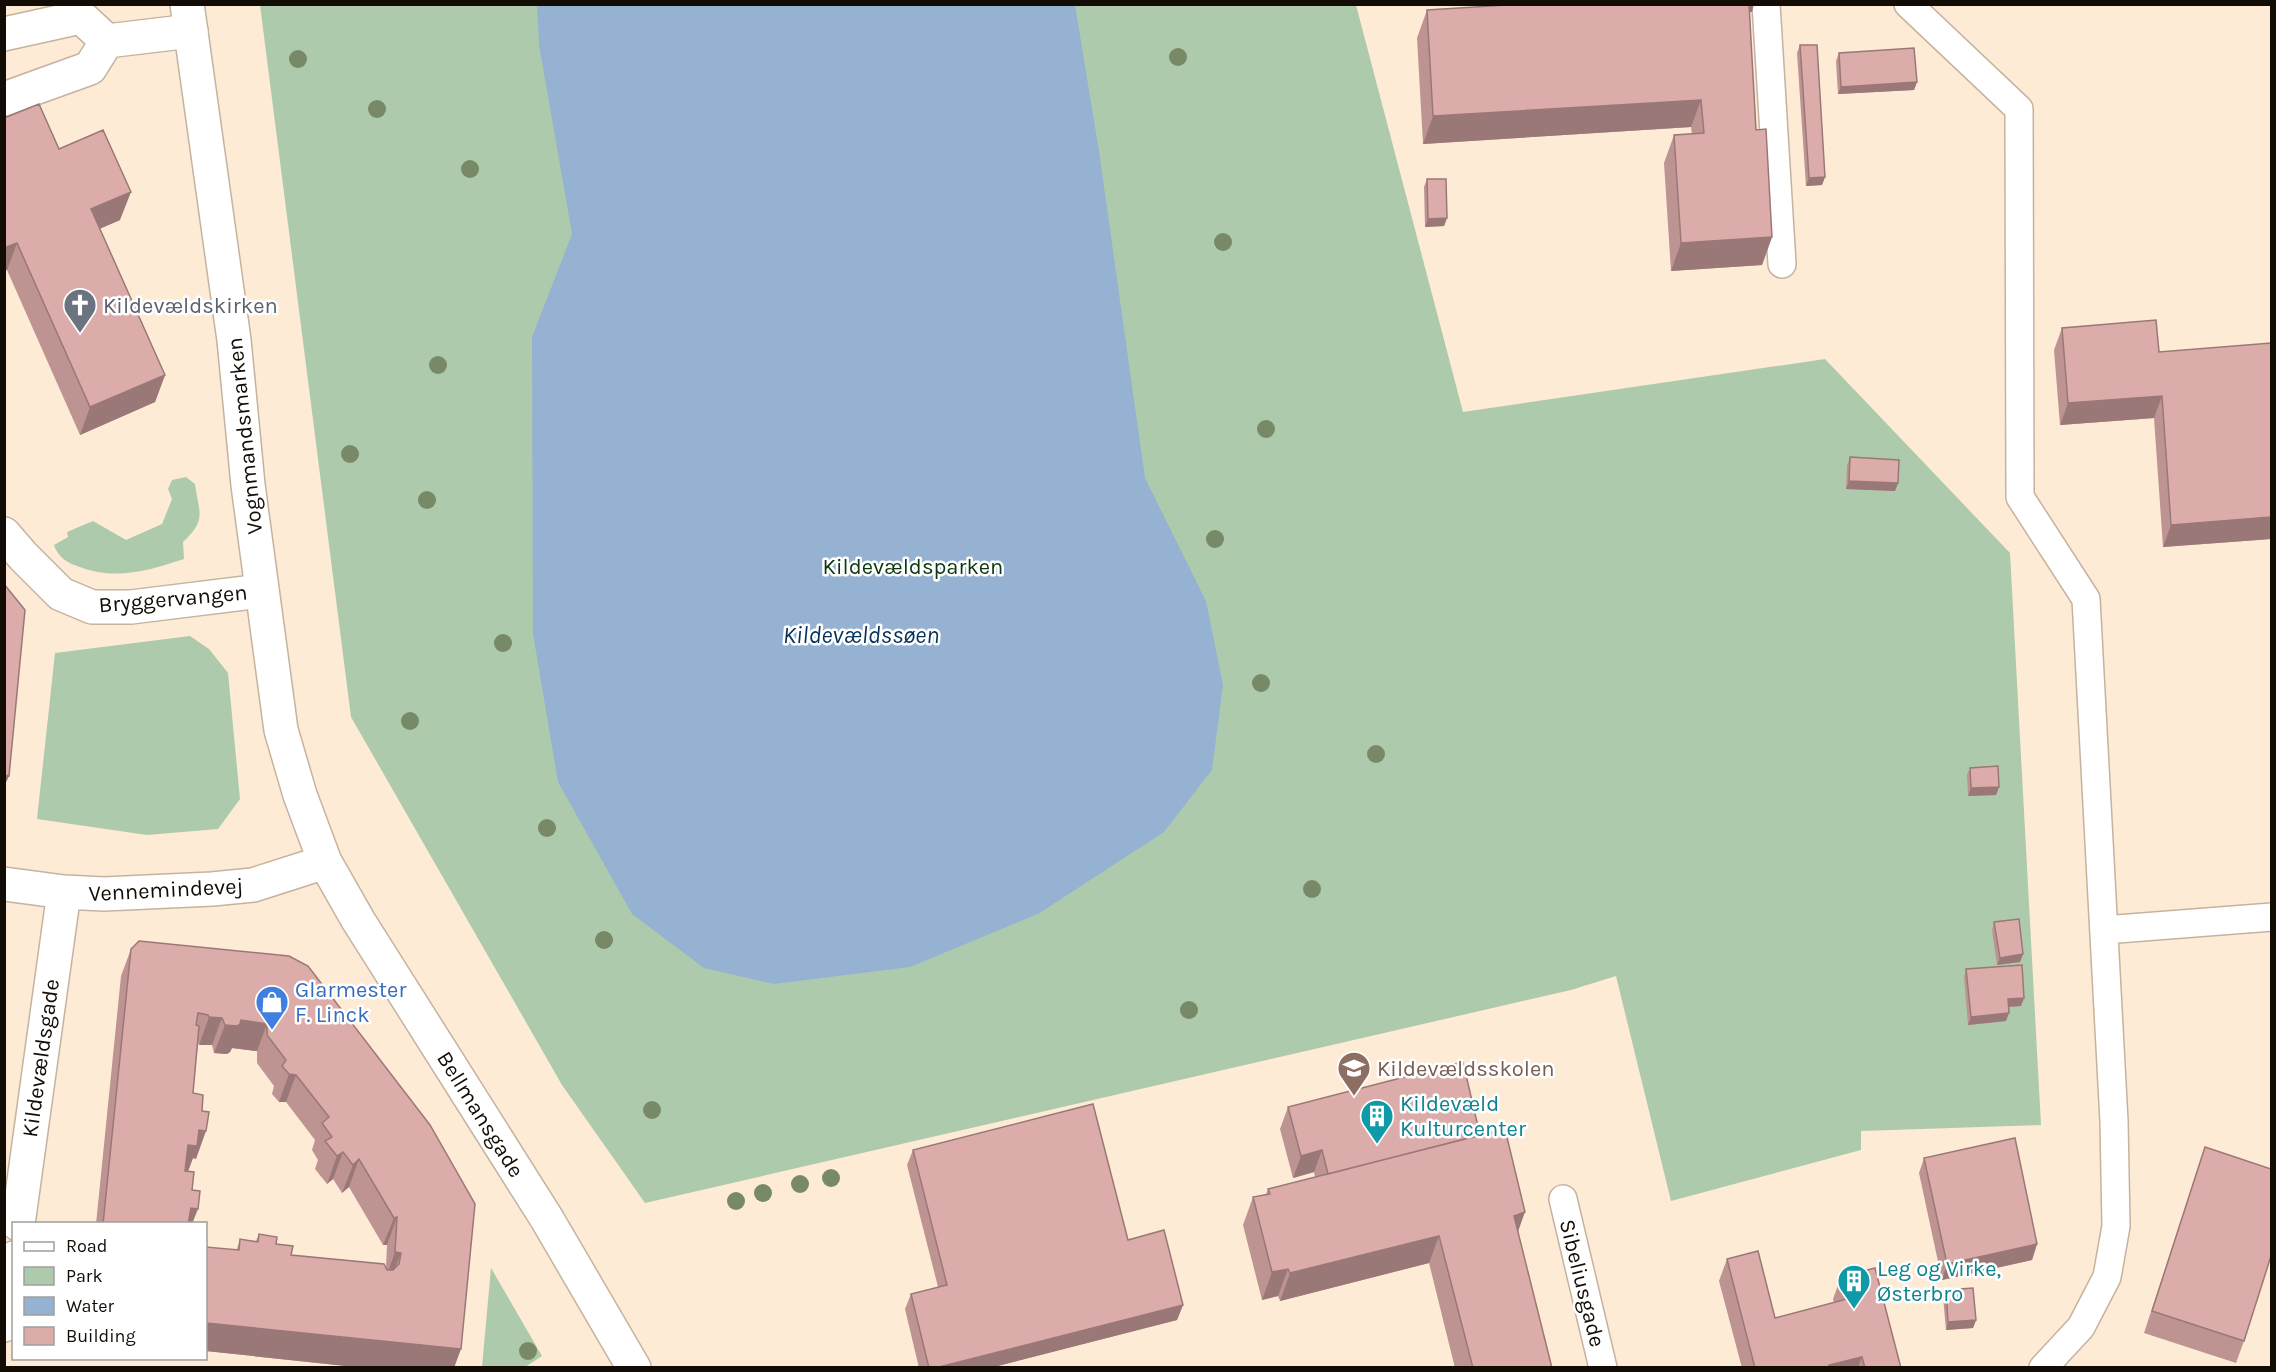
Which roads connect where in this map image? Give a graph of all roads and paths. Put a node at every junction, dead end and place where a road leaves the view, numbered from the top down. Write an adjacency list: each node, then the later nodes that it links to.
1 (1766, 4): 7 (lane)
2 (1908, 4): 14 (lane)
3 (189, 18): 5 (street); 9 (street, Vognmandsmarken)
4 (4, 34): 5 (street)
5 (107, 41): 6 (street)
6 (4, 99)
7 (1782, 264)
8 (4, 534): 9 (street, Bryggervangen)
9 (262, 591): 10 (street, Vognmandsmarken)
10 (325, 862): 12 (street, Vennemindevej); 19 (street, Bellmansgade)
11 (4, 884): 12 (street, Vennemindevej)
12 (64, 892): 16 (street, Kildevældsgade)
13 (2271, 917): 14 (lane)
14 (2104, 930): 21 (lane)
15 (1563, 1199): 20 (lane, Sibeliusgade)
16 (18, 1222)
17 (12, 1272): 18 (street)
18 (4, 1326)
19 (629, 1366)
20 (1604, 1368)
21 (2043, 1368)

